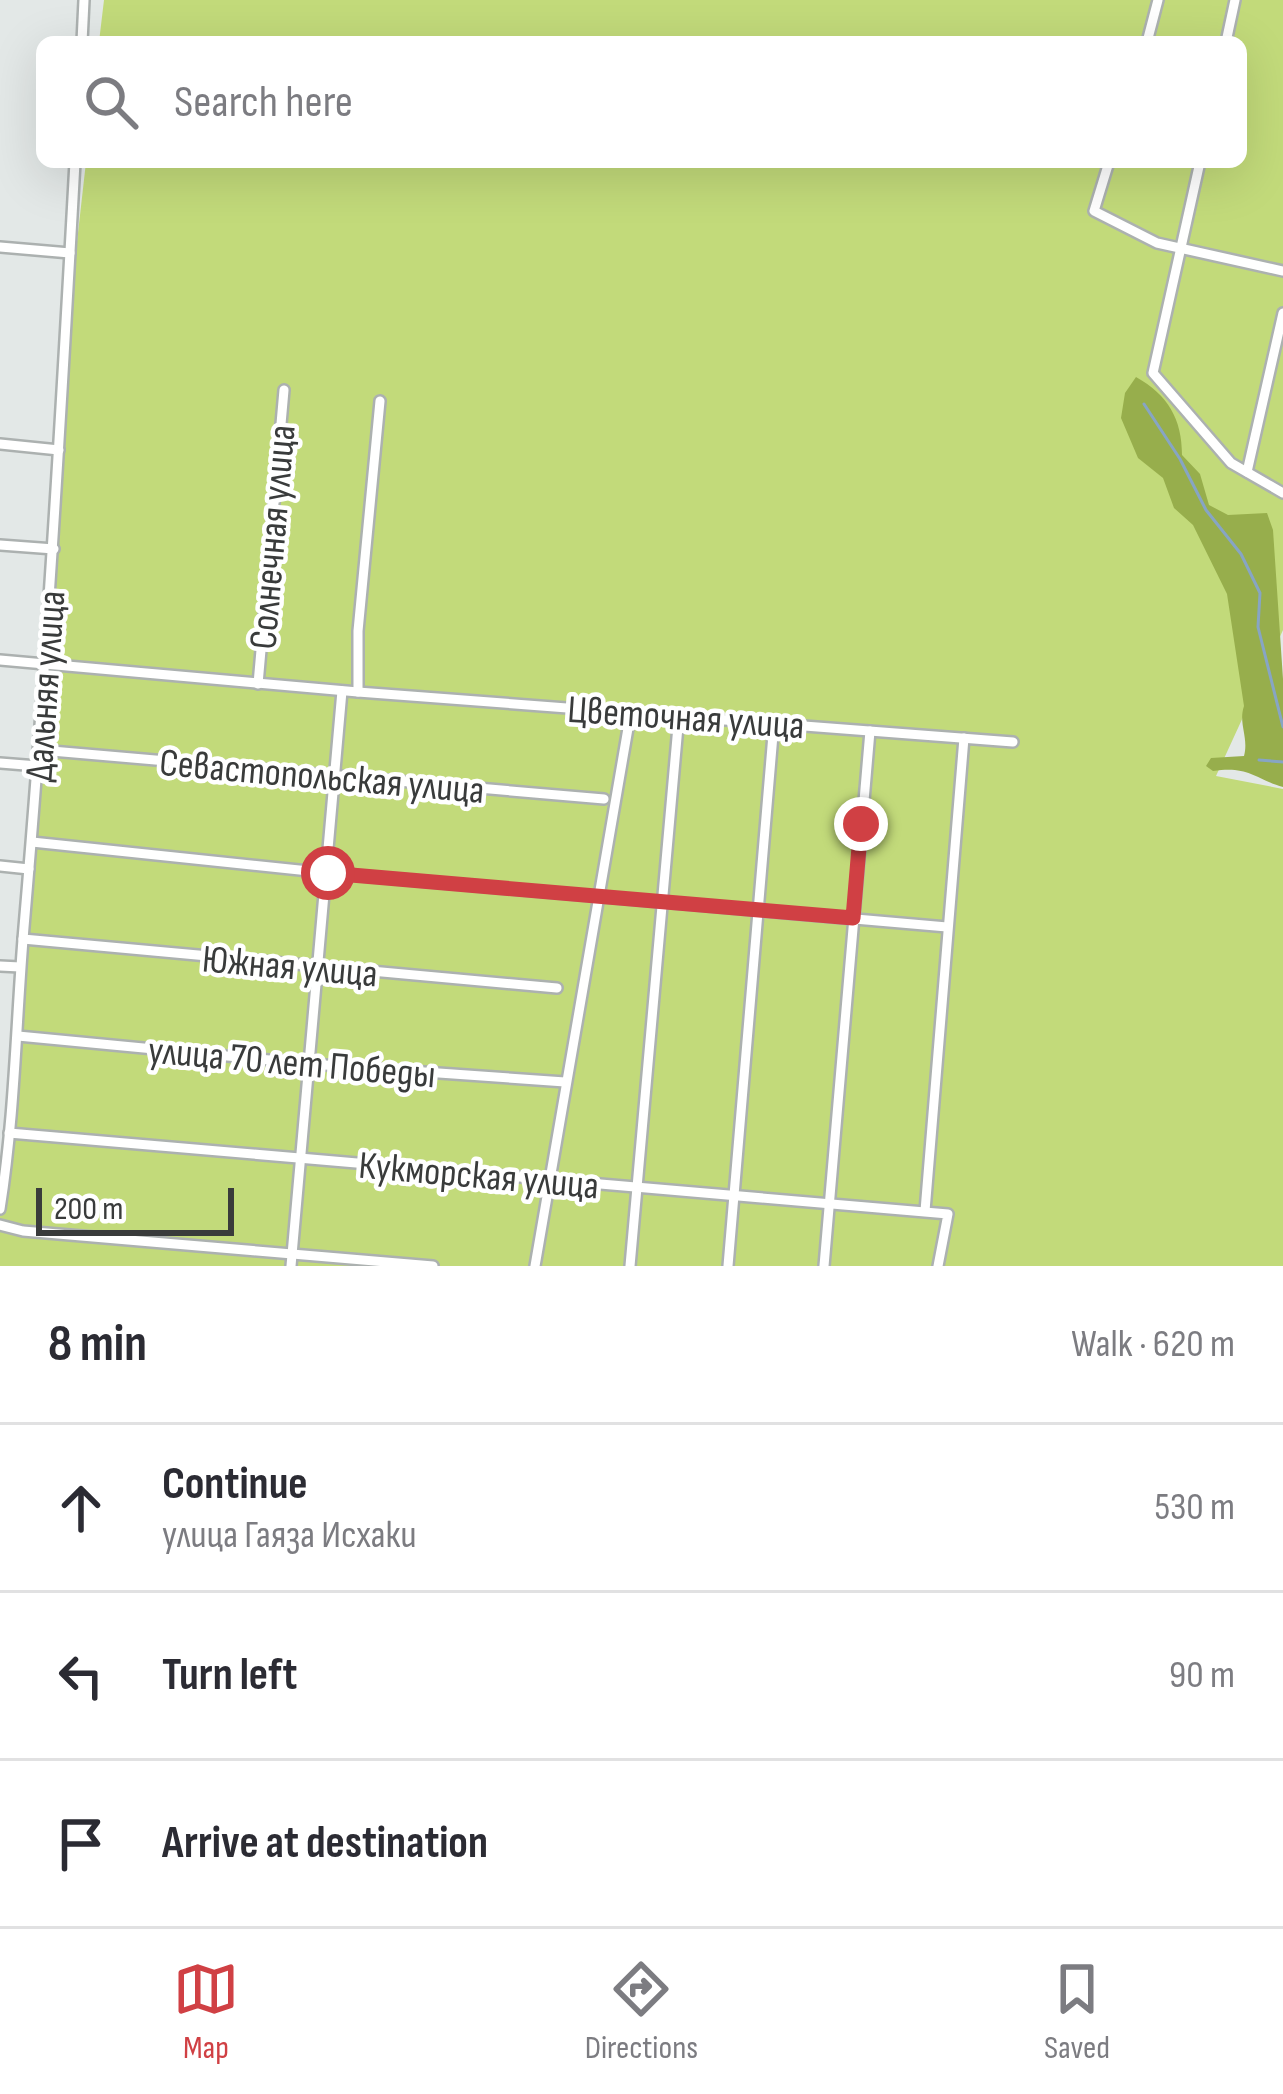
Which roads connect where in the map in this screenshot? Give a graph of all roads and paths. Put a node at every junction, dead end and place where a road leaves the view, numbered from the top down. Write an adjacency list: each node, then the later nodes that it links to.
1 (84, 0): 4 (street)
2 (1158, 0): 5 (street)
3 (1235, 0): 6 (street)
4 (82, 36)
5 (1149, 36)
6 (1227, 36)
7 (75, 168): 12 (street, Дальняя улица)
8 (1106, 168): 11 (street)
9 (1199, 168): 11 (street)
10 (0, 247): 12 (street)
11 (1182, 248): 13 (street); 19 (street)
12 (70, 253): 18 (street, Дальняя улица)
13 (1283, 271)
14 (1283, 313): 19 (street)
15 (284, 390): 25 (street, Солнечная улица)
16 (380, 400): 27 (street)
17 (0, 444): 18 (street)
18 (59, 450): 22 (street, Дальняя улица)
19 (1247, 472): 20 (street)
20 (1283, 493)
21 (0, 545): 22 (street)
22 (54, 549): 24 (street, Дальняя улица)
23 (0, 660): 24 (street)
24 (47, 664): 25 (street, Цветочная улица); 34 (street, Дальняя улица)
25 (258, 683): 26 (street, Цветочная улица)
26 (342, 691): 27 (street, Цветочная улица); 37 (street)
27 (358, 692): 28 (street, Цветочная улица)
28 (631, 711): 29 (street, Цветочная улица); 43 (street)
29 (679, 715): 30 (street, Цветочная улица); 44 (street)
30 (774, 723): 31 (street, Цветочная улица); 45 (street)
31 (870, 731): 32 (street, Цветочная улица); 46 (street)
32 (964, 738): 33 (street, Цветочная улица); 47 (street)
33 (1012, 742)
34 (40, 750): 36 (street, Дальняя улица); 37 (street, Севастопольская улица)
35 (0, 763): 36 (street)
36 (38, 766): 39 (street, Дальняя улица)
37 (335, 778): 38 (street, Севастопольская улица); 42 (street)
38 (604, 799)
39 (32, 842): 41 (street, Дальняя улица); 42 (street)
40 (0, 866): 41 (street)
41 (29, 869): 48 (street, Дальняя улица)
42 (328, 873): 43 (street); 51 (street)
43 (599, 895): 44 (street); 57 (street)
44 (663, 901): 45 (street); 62 (street)
45 (758, 910): 46 (street); 63 (street)
46 (853, 918): 47 (street); 64 (street)
47 (947, 927): 66 (street)
48 (23, 938): 50 (street, Дальняя улица); 51 (street, Южная улица)
49 (0, 966): 50 (street)
50 (20, 968): 53 (street, Дальняя улица)
51 (319, 968): 52 (street, Южная улица); 56 (street)
52 (557, 988)
53 (18, 1036): 55 (street, Дальняя улица); 56 (street, улица 70 лет Победы)
54 (0, 1062): 55 (street)
55 (16, 1063): 58 (street, Дальняя улица)
56 (310, 1064): 57 (street, улица 70 лет Победы); 59 (street)
57 (565, 1082): 61 (street)
58 (9, 1133): 59 (street, Кукморская улица); 60 (street, Дальняя улица)
59 (301, 1160): 61 (street, Кукморская улица); 68 (street)
60 (4, 1163): 65 (street, Дальняя улица)
61 (549, 1179): 62 (street, Кукморская улица); 70 (street)
62 (638, 1187): 63 (street, Кукморская улица); 71 (street)
63 (734, 1196): 64 (street, Кукморская улица); 72 (street)
64 (829, 1204): 66 (street, Кукморская улица); 73 (street)
65 (0, 1209)
66 (925, 1211): 74 (street, Кукморская улица)
67 (0, 1225): 68 (street)
68 (292, 1260): 69 (street)
69 (433, 1266)
70 (535, 1266)
71 (630, 1266)
72 (728, 1266)
73 (824, 1266)
74 (938, 1266)

